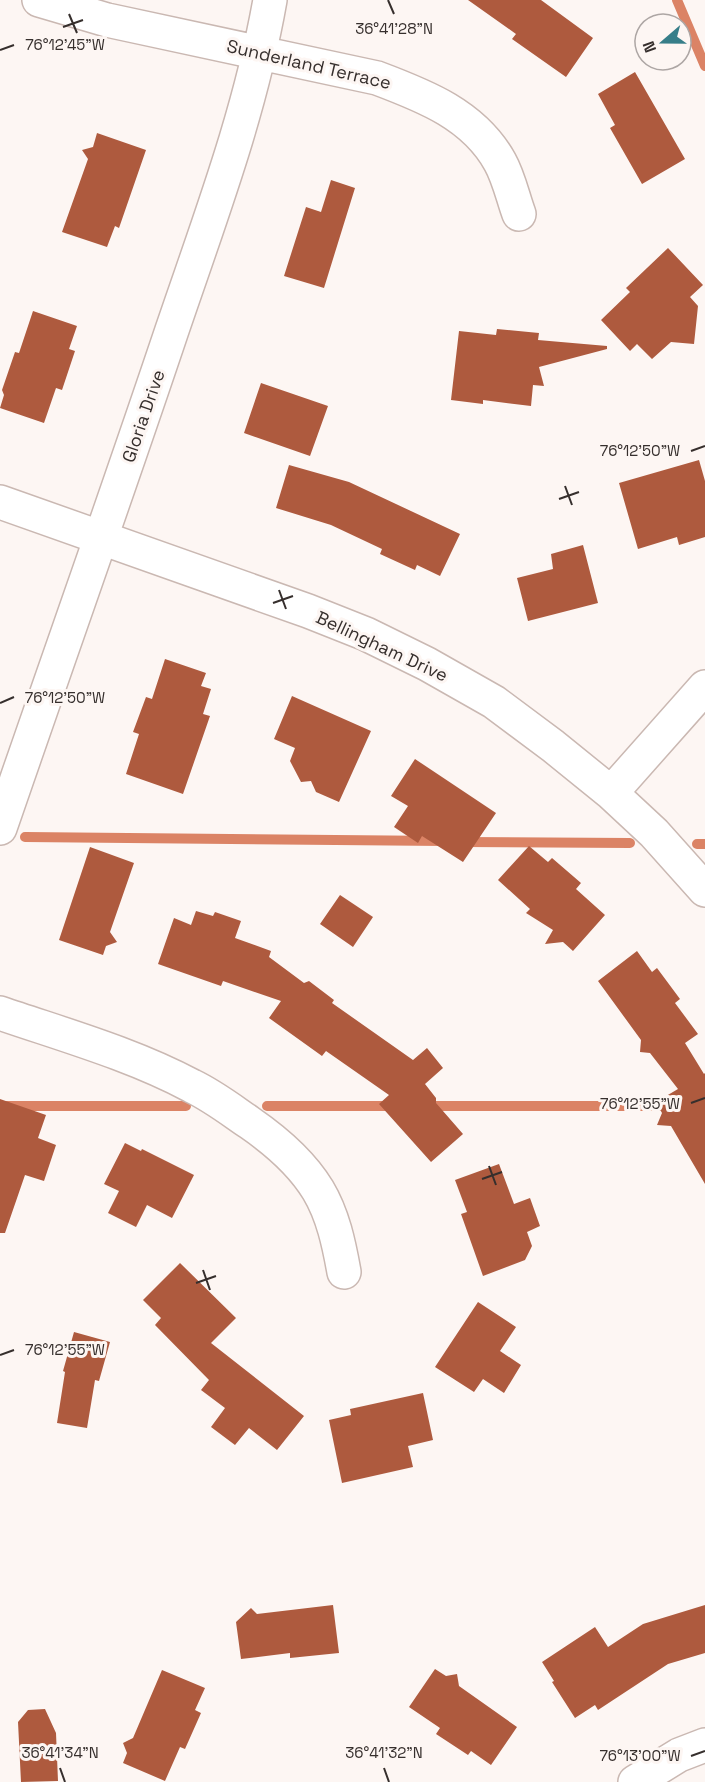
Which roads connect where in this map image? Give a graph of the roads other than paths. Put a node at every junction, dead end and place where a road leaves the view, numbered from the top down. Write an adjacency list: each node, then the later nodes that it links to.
1 (39, 0): 3 (street, Sunderland Terrace)
2 (270, 0): 3 (street, Gloria Drive)
3 (260, 52): 4 (street, Sunderland Terrace); 6 (street, Gloria Drive)
4 (519, 214)
5 (0, 502): 6 (street, Bellingham Drive)
6 (102, 537): 8 (street, Bellingham Drive); 9 (street, Gloria Drive)
7 (705, 687): 8 (street)
8 (611, 793): 10 (street, Bellingham Drive)
9 (0, 828)
10 (705, 890)
11 (0, 1013): 12 (street)
12 (344, 1272)
13 (705, 1745): 14 (street)
14 (635, 1782)

